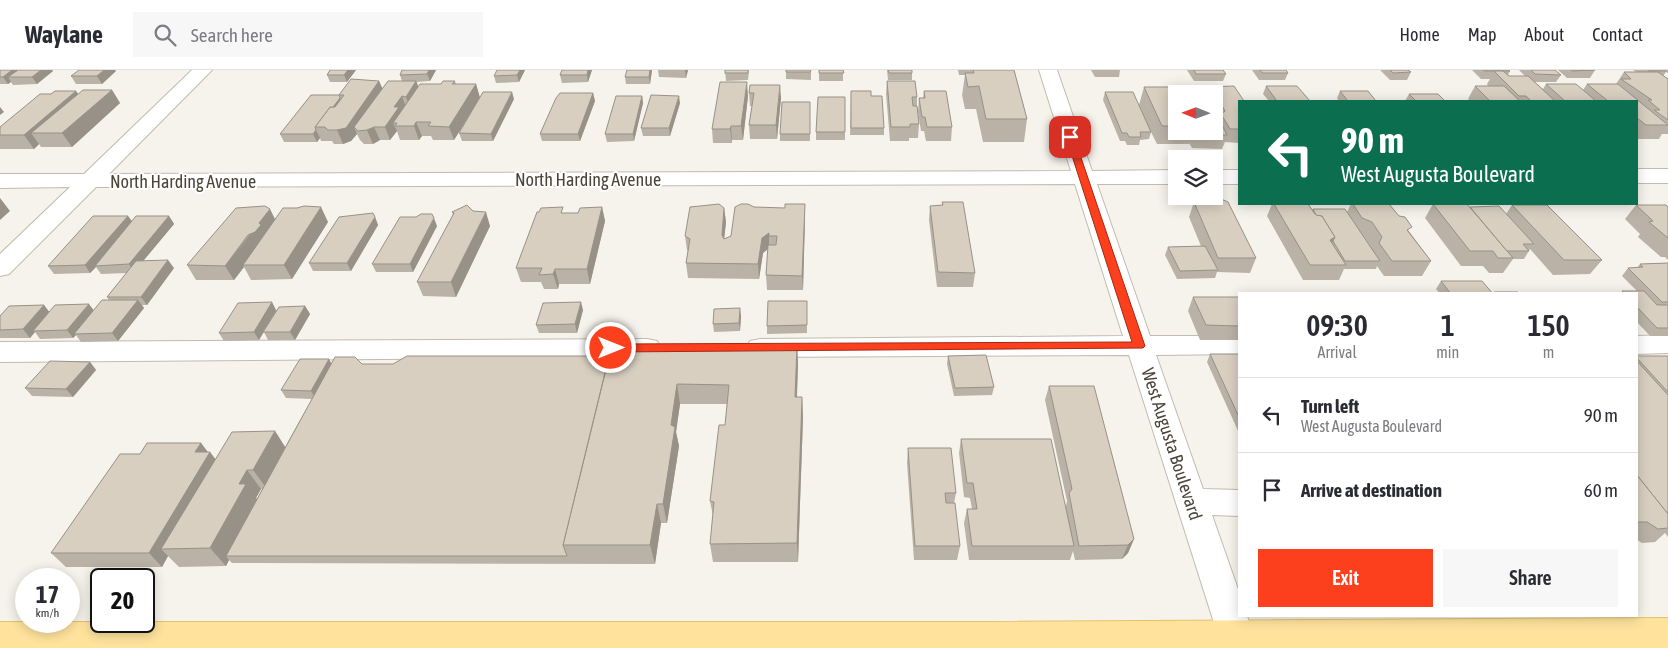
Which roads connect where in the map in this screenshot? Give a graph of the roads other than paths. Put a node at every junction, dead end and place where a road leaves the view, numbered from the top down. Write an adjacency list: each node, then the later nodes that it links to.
1 (203, 70): 10 (street)
2 (1048, 70): 7 (street, West Augusta Boulevard)
3 (1638, 176): 4 (street)
4 (1668, 176)
5 (1223, 177): 6 (street)
6 (1238, 177)
7 (1084, 178): 8 (street, North Harding Avenue); 10 (street, North Harding Avenue); 15 (street, West Augusta Boulevard)
8 (1168, 178)
9 (0, 181): 10 (street, North Harding Avenue)
10 (89, 181): 11 (street)
11 (0, 268)
12 (1638, 344): 13 (street)
13 (1668, 344)
14 (1238, 345): 15 (street)
15 (1139, 346): 17 (street); 19 (street, West Augusta Boulevard)
16 (667, 348): 18 (street)
17 (736, 348)
18 (0, 352)
19 (1192, 502): 20 (street); 23 (street, West Augusta Boulevard)
20 (1238, 503)
21 (1668, 634): 23 (main road)
22 (0, 639): 23 (main road)
23 (1238, 642)

